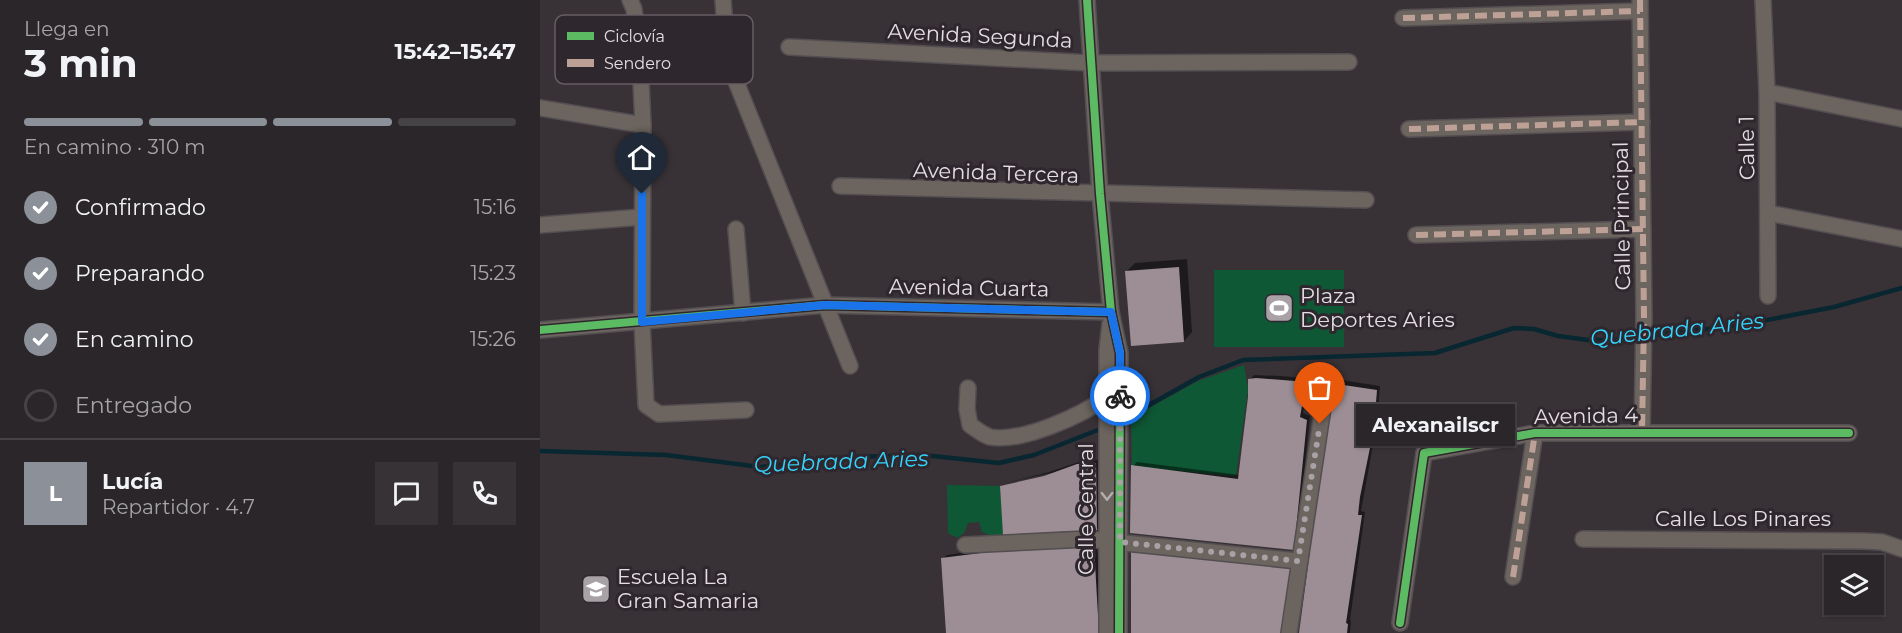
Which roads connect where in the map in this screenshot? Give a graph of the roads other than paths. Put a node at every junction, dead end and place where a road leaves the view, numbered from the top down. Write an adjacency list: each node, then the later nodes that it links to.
1 (630, 0): 6 (street)
2 (723, 0): 7 (street)
3 (1088, 0): 11 (street)
4 (1764, 0): 14 (street, Calle 1)
5 (1640, 6): 8 (street); 17 (street, Calle Principal)
6 (635, 15)
7 (724, 15)
8 (1403, 18)
9 (789, 47): 11 (street, Avenida Segunda)
10 (1349, 62): 11 (street, Avenida Segunda)
11 (1091, 63): 21 (street)
12 (641, 84): 18 (street)
13 (737, 84): 31 (street)
14 (1767, 92): 16 (street); 23 (street, Calle 1)
15 (540, 108): 18 (street)
16 (1902, 119)
17 (1642, 122): 19 (street); 27 (street, Calle Principal)
18 (643, 125): 24 (street)
19 (1409, 129)
20 (840, 186): 21 (street, Avenida Tercera)
21 (1100, 194): 22 (street, Avenida Tercera); 32 (street)
22 (1366, 200)
23 (1768, 213): 29 (street); 30 (street, Calle 1)
24 (642, 217): 25 (street); 34 (street)
25 (540, 225)
26 (736, 229): 33 (street)
27 (1643, 229): 28 (street); 42 (street, Calle Principal)
28 (1416, 236)
29 (1902, 239)
30 (1768, 296)
31 (825, 305): 32 (street, Avenida Cuarta); 33 (street, Avenida Cuarta); 36 (street)
32 (1111, 312): 38 (street, Calle Central); 41 (street, Calle Central)
33 (743, 313): 34 (street, Avenida Cuarta)
34 (642, 322): 35 (street, Avenida Cuarta); 40 (street)
35 (540, 330)
36 (850, 366)
37 (968, 388): 38 (street)
38 (1108, 396): 41 (street, Calle Central)
39 (1324, 401): 49 (street)
40 (746, 410)
41 (1114, 412): 46 (street, Calle Central)
42 (1642, 432): 43 (street, Avenida 4); 44 (street, Avenida 4)
43 (1535, 433): 50 (street); 51 (street, Avenida 4)
44 (1849, 433)
45 (1583, 539): 48 (street, Calle Los Pinares)
46 (1114, 541): 47 (street); 49 (street); 52 (street, Calle Central); 53 (street, Calle Central)
47 (965, 545)
48 (1902, 549)
49 (1298, 561): 54 (street)
50 (1514, 578)
51 (1400, 623)
52 (1107, 633)
53 (1119, 633)
54 (1289, 633)

